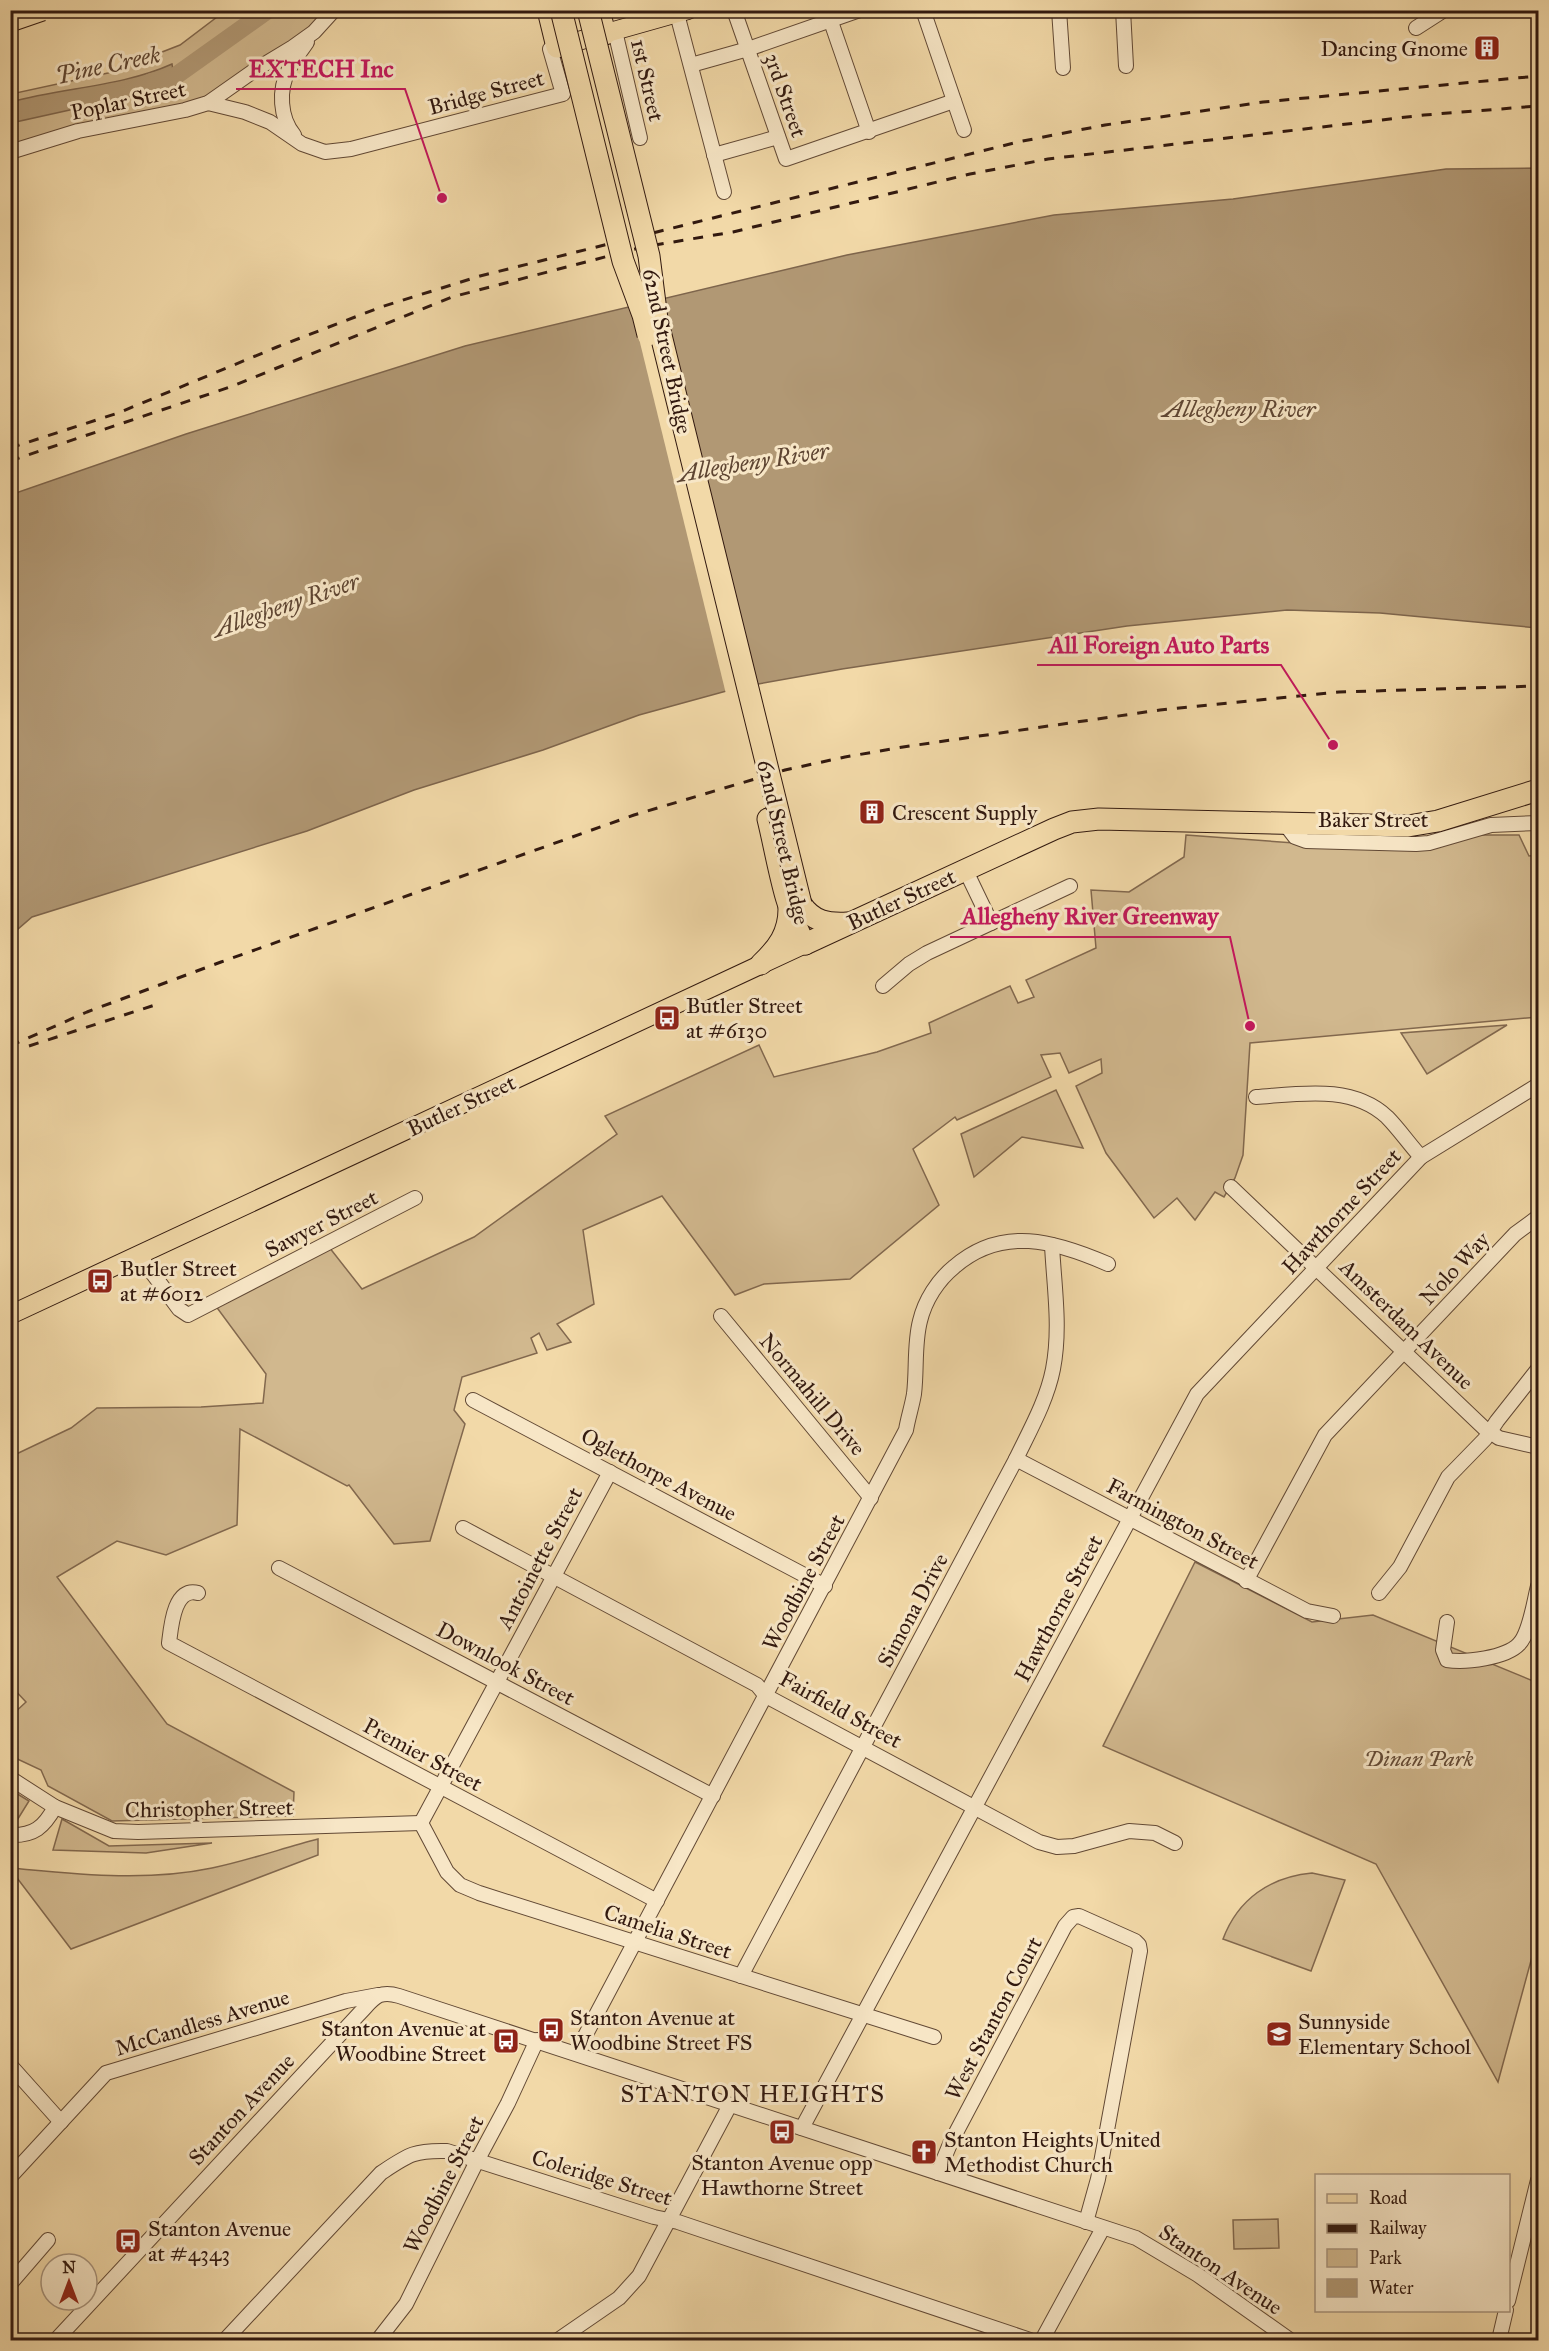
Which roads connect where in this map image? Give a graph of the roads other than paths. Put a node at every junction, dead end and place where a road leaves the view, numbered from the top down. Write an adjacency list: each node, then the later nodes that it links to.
1 (42, 10): 16 (highway, bridge)
2 (334, 10): 18 (street, Poplar Street)
3 (549, 10): 20 (highway)
4 (561, 10): 35 (highway, 62nd Street Bridge, bridge)
5 (574, 10): 35 (highway, bridge)
6 (588, 10): 35 (highway, 62nd Street Bridge, bridge)
7 (599, 10): 19 (highway)
8 (734, 10): 21 (street, 3rd Street)
9 (860, 10): 15 (street)
10 (923, 10): 25 (street)
11 (1059, 10): 24 (street)
12 (1123, 10): 23 (street)
13 (1444, 10): 17 (street)
14 (683, 12): 19 (main road); 22 (street)
15 (829, 16): 21 (street); 28 (street)
16 (10, 21)
17 (1416, 28)
18 (314, 32): 26 (street, Poplar Street); 31 (street)
19 (610, 33): 20 (main road); 30 (street, 1st Street)
20 (553, 48): 31 (street, Bridge Street)
21 (748, 49): 22 (street); 29 (street, 3rd Street)
22 (691, 65): 33 (street)
23 (1126, 66)
24 (1063, 68)
25 (954, 101): 27 (street); 28 (street)
26 (207, 103): 31 (street, Bridge Street); 32 (street, Poplar Street)
27 (964, 130)
28 (869, 132): 29 (street, 3rd Street)
29 (778, 137): 33 (street)
30 (640, 138)
31 (302, 144)
32 (10, 152)
33 (714, 155): 34 (street)
34 (724, 192)
35 (650, 317): 41 (highway, 62nd Street Bridge, bridge)
36 (1539, 790): 38 (highway, Butler Street)
37 (1539, 823): 38 (street, Baker Street)
38 (1285, 824): 39 (highway, Butler Street)
39 (965, 869): 42 (highway, Butler Street); 43 (street)
40 (1070, 886): 43 (street)
41 (799, 916): 42 (highway); 44 (highway, 62nd Street Bridge); 45 (highway)
42 (851, 922): 44 (highway, Butler Street)
43 (991, 923): 46 (street)
44 (805, 944): 45 (main road, Butler Street)
45 (761, 964): 54 (main road, Butler Street)
46 (883, 986)
47 (1539, 1085): 49 (street, Hawthorne Street)
48 (1256, 1097): 49 (street)
49 (1420, 1157): 56 (street, Hawthorne Street)
50 (1231, 1187): 56 (street, Amsterdam Avenue)
51 (415, 1198): 54 (street, Sawyer Street)
52 (1539, 1217): 59 (street, Nolo Way)
53 (1052, 1245): 55 (street, Woodbine Street); 64 (street, Simona Drive); 66 (street, Woodbine Street)
54 (139, 1255): 57 (main road, Butler Street)
55 (1108, 1264)
56 (1317, 1267): 59 (street, Amsterdam Avenue); 67 (street, Hawthorne Street)
57 (10, 1315)
58 (721, 1316): 66 (street, Normahill Drive)
59 (1404, 1351): 62 (street, Amsterdam Avenue); 71 (street, Nolo Way)
60 (1539, 1369): 62 (street)
61 (473, 1400): 65 (street, Oglethorpe Avenue)
62 (1490, 1432): 63 (street, Amsterdam Avenue); 75 (street)
63 (1539, 1447)
64 (1016, 1459): 67 (street, Farmington Street); 80 (street, Simona Drive)
65 (610, 1472): 70 (street, Antoinette Street); 72 (street, Oglethorpe Avenue)
66 (872, 1498): 72 (street, Woodbine Street)
67 (1130, 1519): 71 (street, Farmington Street); 85 (street, Hawthorne Street)
68 (463, 1528): 70 (street, Fairfield Street)
69 (279, 1569): 78 (street, Downlook Street)
70 (553, 1576): 78 (street, Antoinette Street); 79 (street, Fairfield Street)
71 (1246, 1581): 76 (street, Farmington Street)
72 (825, 1586): 79 (street, Woodbine Street)
73 (1539, 1586): 77 (street)
74 (198, 1593): 82 (street, Premier Street)
75 (1379, 1593)
76 (1333, 1616)
77 (1448, 1622)
78 (497, 1682): 82 (street, Antoinette Street); 83 (street, Downlook Street)
79 (766, 1696): 80 (street, Fairfield Street); 83 (street, Woodbine Street)
80 (863, 1748): 85 (street, Fairfield Street); 91 (street, Simona Drive)
81 (10, 1778): 84 (street, Christopher Street)
82 (441, 1787): 86 (street, Antoinette Street); 89 (street, Premier Street)
83 (713, 1796): 89 (street, Woodbine Street)
84 (55, 1807): 86 (street, Christopher Street); 87 (street)
85 (975, 1807): 88 (street, Fairfield Street); 93 (street, Hawthorne Street)
86 (421, 1823): 90 (street, Camelia Street)
87 (10, 1835)
88 (1175, 1843)
89 (657, 1901): 90 (street, Woodbine Street)
90 (635, 1942): 91 (street, Camelia Street); 96 (street, Woodbine Street)
91 (741, 1976): 93 (street, Camelia Street)
92 (378, 1995): 95 (street, Stanton Avenue); 99 (street, McCandless Avenue); 112 (street, Stanton Avenue)
93 (863, 2015): 94 (street, Camelia Street); 100 (street, Hawthorne Street)
94 (934, 2037)
95 (537, 2040): 96 (street, Stanton Avenue); 101 (street, Woodbine Street)
96 (576, 2054): 98 (street, Stanton Avenue)
97 (10, 2065): 99 (street)
98 (730, 2105): 100 (street, Stanton Avenue); 105 (street)
99 (61, 2121): 103 (street, McCandless Avenue)
100 (801, 2128): 102 (street, Stanton Avenue)
101 (477, 2161): 105 (street, Coleridge Street); 113 (street, Coleridge Street); 114 (street, Woodbine Street)
102 (938, 2173): 106 (street, Stanton Avenue); 106 (street, West Stanton Court)
103 (10, 2177)
104 (1539, 2180): 110 (street)
105 (669, 2220): 115 (street); 116 (street, Coleridge Street)
106 (1086, 2222): 107 (street, Stanton Avenue)
107 (1103, 2228): 117 (street); 118 (street, Stanton Avenue)
108 (48, 2240): 109 (street)
109 (10, 2284)
110 (1510, 2297)
111 (1506, 2312): 119 (street)
112 (56, 2340)
113 (225, 2340)
114 (378, 2340)
115 (558, 2340)
116 (1030, 2340)
117 (1042, 2340)
118 (1290, 2340)
119 (1499, 2340)

